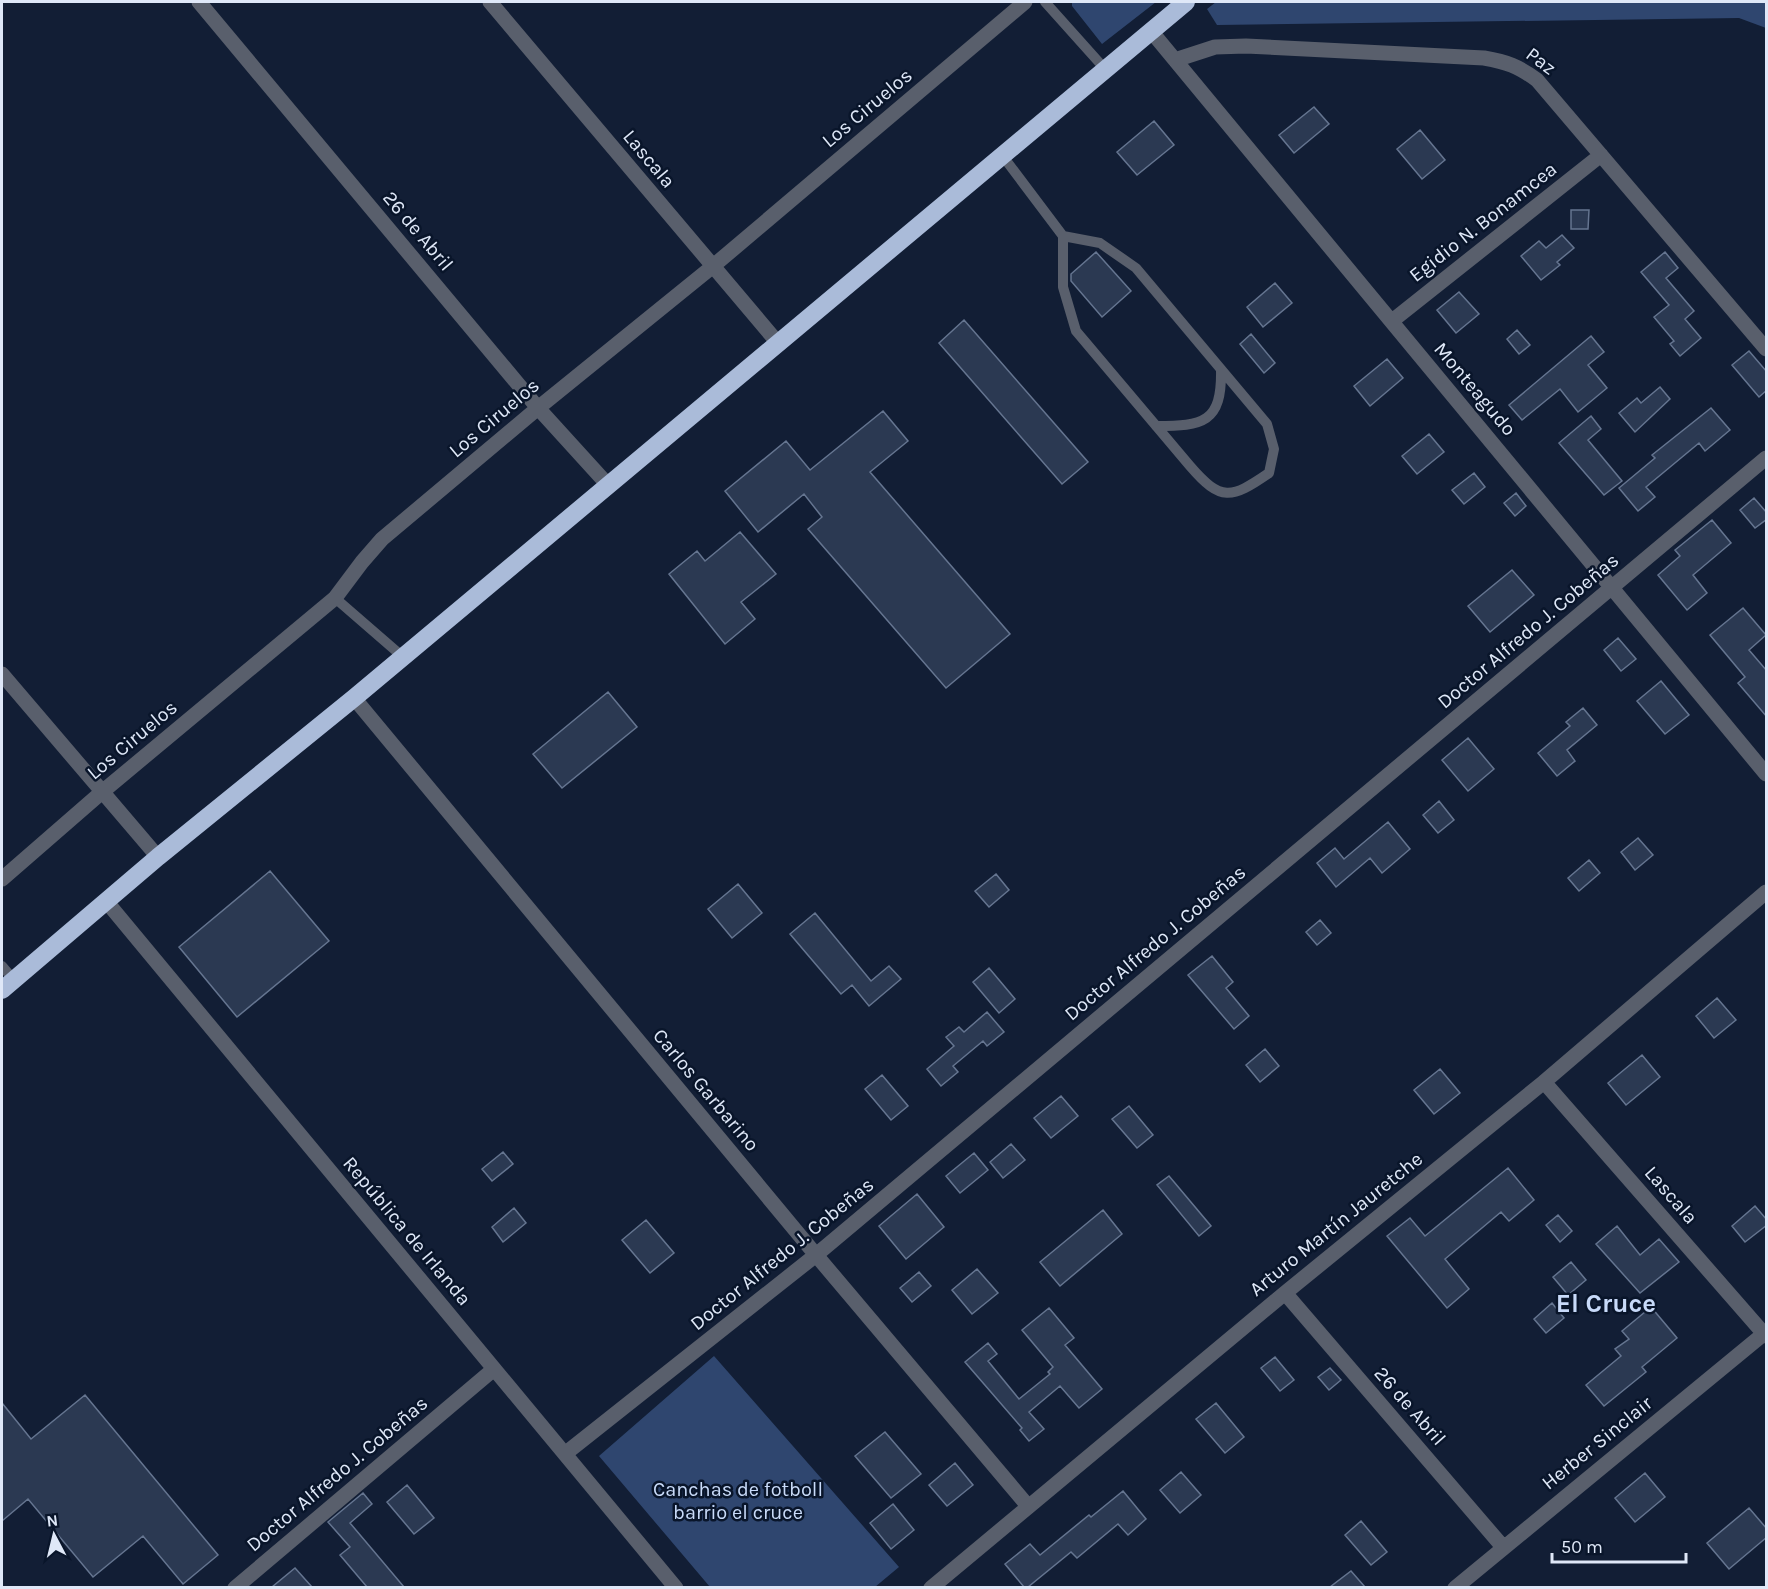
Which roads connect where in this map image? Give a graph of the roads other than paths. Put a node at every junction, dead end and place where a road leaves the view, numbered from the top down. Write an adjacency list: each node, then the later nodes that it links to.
1 (199, 2): 17 (street, 26 de Abril)
2 (489, 2): 12 (street, Lascala)
3 (1024, 2): 12 (street, Los Ciruelos)
4 (1045, 2): 8 (lane)
5 (1186, 2): 6 (highway)
6 (1151, 31): 7 (street, Monteagudo); 8 (highway)
7 (1175, 60): 10 (street, Paz); 13 (street, Monteagudo)
8 (1105, 69): 9 (highway)
9 (1002, 155): 11 (lane); 14 (highway)
10 (1601, 155): 13 (street, Egidio N. Bonamcea); 15 (street, Paz)
11 (1063, 236): 16 (lane); 18 (lane)
12 (712, 267): 14 (street, Lascala); 17 (street, Los Ciruelos)
13 (1392, 321): 21 (street, Monteagudo)
14 (778, 343): 20 (highway)
15 (1767, 349)
16 (1221, 370): 18 (lane); 18 (lane)
17 (538, 408): 20 (street, 26 de Abril); 22 (street, Los Ciruelos)
18 (1156, 426)
19 (1767, 458): 21 (street, Doctor Alfredo J. Cobeñas)
20 (608, 485): 23 (highway)
21 (1612, 587): 26 (street, Monteagudo); 35 (street, Doctor Alfredo J. Cobeñas)
22 (335, 598): 23 (lane); 27 (street, Los Ciruelos)
23 (403, 657): 25 (highway)
24 (2, 674): 27 (street)
25 (354, 698): 28 (highway); 35 (street, Carlos Garbarino)
26 (1767, 774)
27 (102, 792): 28 (street); 29 (street, Los Ciruelos)
28 (158, 857): 31 (highway)
29 (2, 879)
30 (1767, 892): 34 (street, Arturo Martín Jauretche)
31 (106, 901): 33 (highway); 38 (street, República de Irlanda)
32 (2, 966): 33 (lane)
33 (8, 985)
34 (1544, 1082): 36 (street, Arturo Martín Jauretche); 37 (street, Lascala)
35 (816, 1255): 39 (street, Doctor Alfredo J. Cobeñas); 40 (street, Carlos Garbarino)
36 (1285, 1293): 40 (street, Arturo Martín Jauretche); 41 (street, 26 de Abril)
37 (1766, 1334): 41 (street, Herber Sinclair)
38 (494, 1369): 39 (street, República de Irlanda); 42 (street, Doctor Alfredo J. Cobeñas)
39 (566, 1454): 43 (street, República de Irlanda)
40 (1028, 1506): 44 (street, Arturo Martín Jauretche)
41 (1503, 1547): 45 (street, Herber Sinclair)
42 (235, 1587)
43 (676, 1587)
44 (931, 1587)
45 (1455, 1587)

